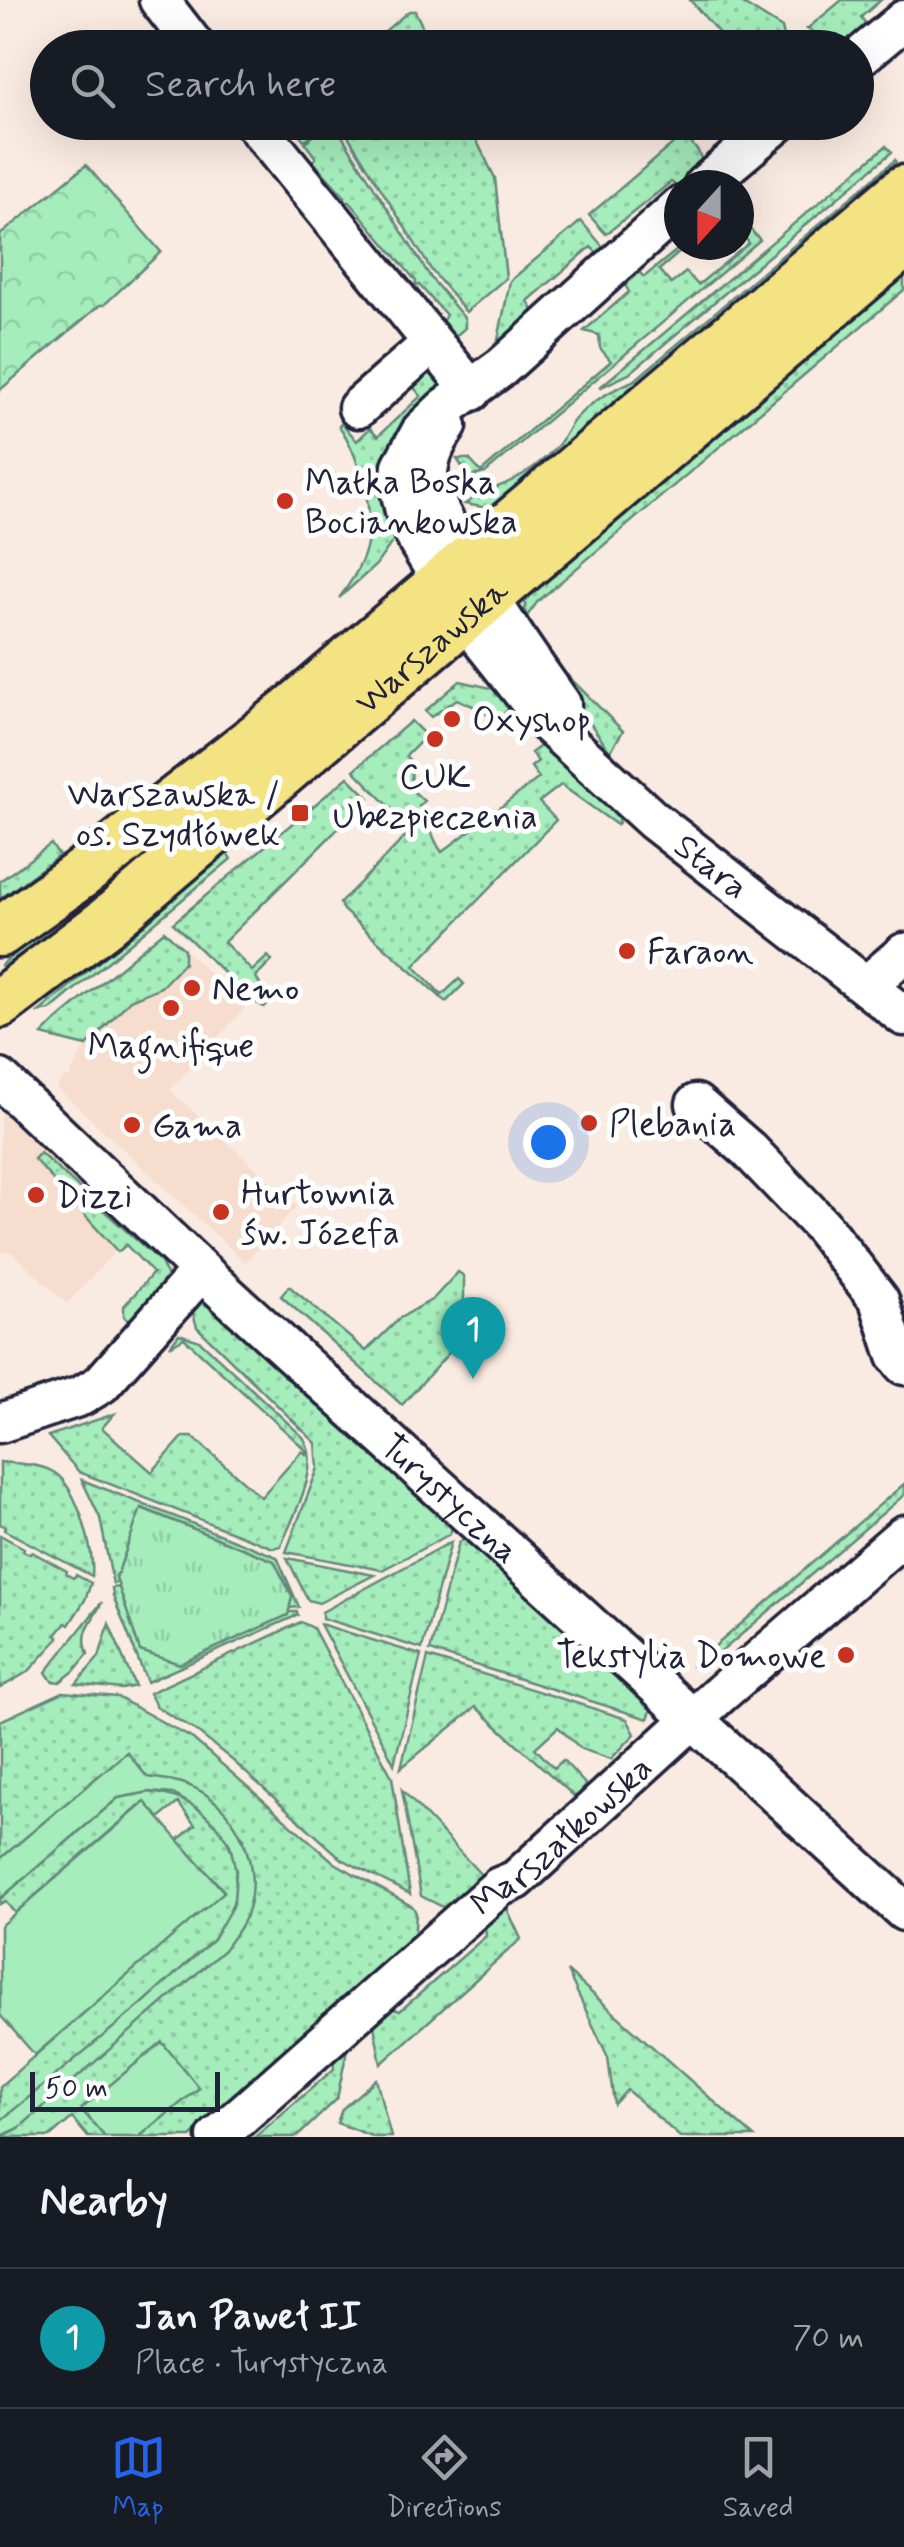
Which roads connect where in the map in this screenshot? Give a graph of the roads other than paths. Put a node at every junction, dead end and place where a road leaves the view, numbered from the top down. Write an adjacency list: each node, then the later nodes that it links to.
1 (159, 0): 3 (street)
2 (904, 20): 4 (street)
3 (182, 30)
4 (874, 45)
5 (268, 140): 11 (street)
6 (758, 140): 7 (street)
7 (722, 170)
8 (904, 190): 14 (main road, Warszawska)
9 (664, 221): 12 (street, Stara)
10 (904, 242): 14 (main road, Warszawska)
11 (432, 343): 12 (street); 13 (street)
12 (472, 391): 14 (street, Stara)
13 (358, 408)
14 (466, 589): 15 (main road, Warszawska); 17 (street, Stara); 18 (main road, Warszawska)
15 (0, 932)
16 (904, 953): 17 (street)
17 (866, 986): 19 (street, Stara)
18 (0, 1002)
19 (904, 1016)
20 (0, 1080): 22 (street, Turystyczna)
21 (696, 1104): 23 (street)
22 (201, 1271): 24 (street); 26 (street, Turystyczna)
23 (904, 1365)
24 (0, 1423)
25 (904, 1535): 26 (street, Marszałkowska)
26 (694, 1719): 27 (street, Turystyczna); 28 (street, Marszałkowska)
27 (904, 1911)
28 (217, 2137)

